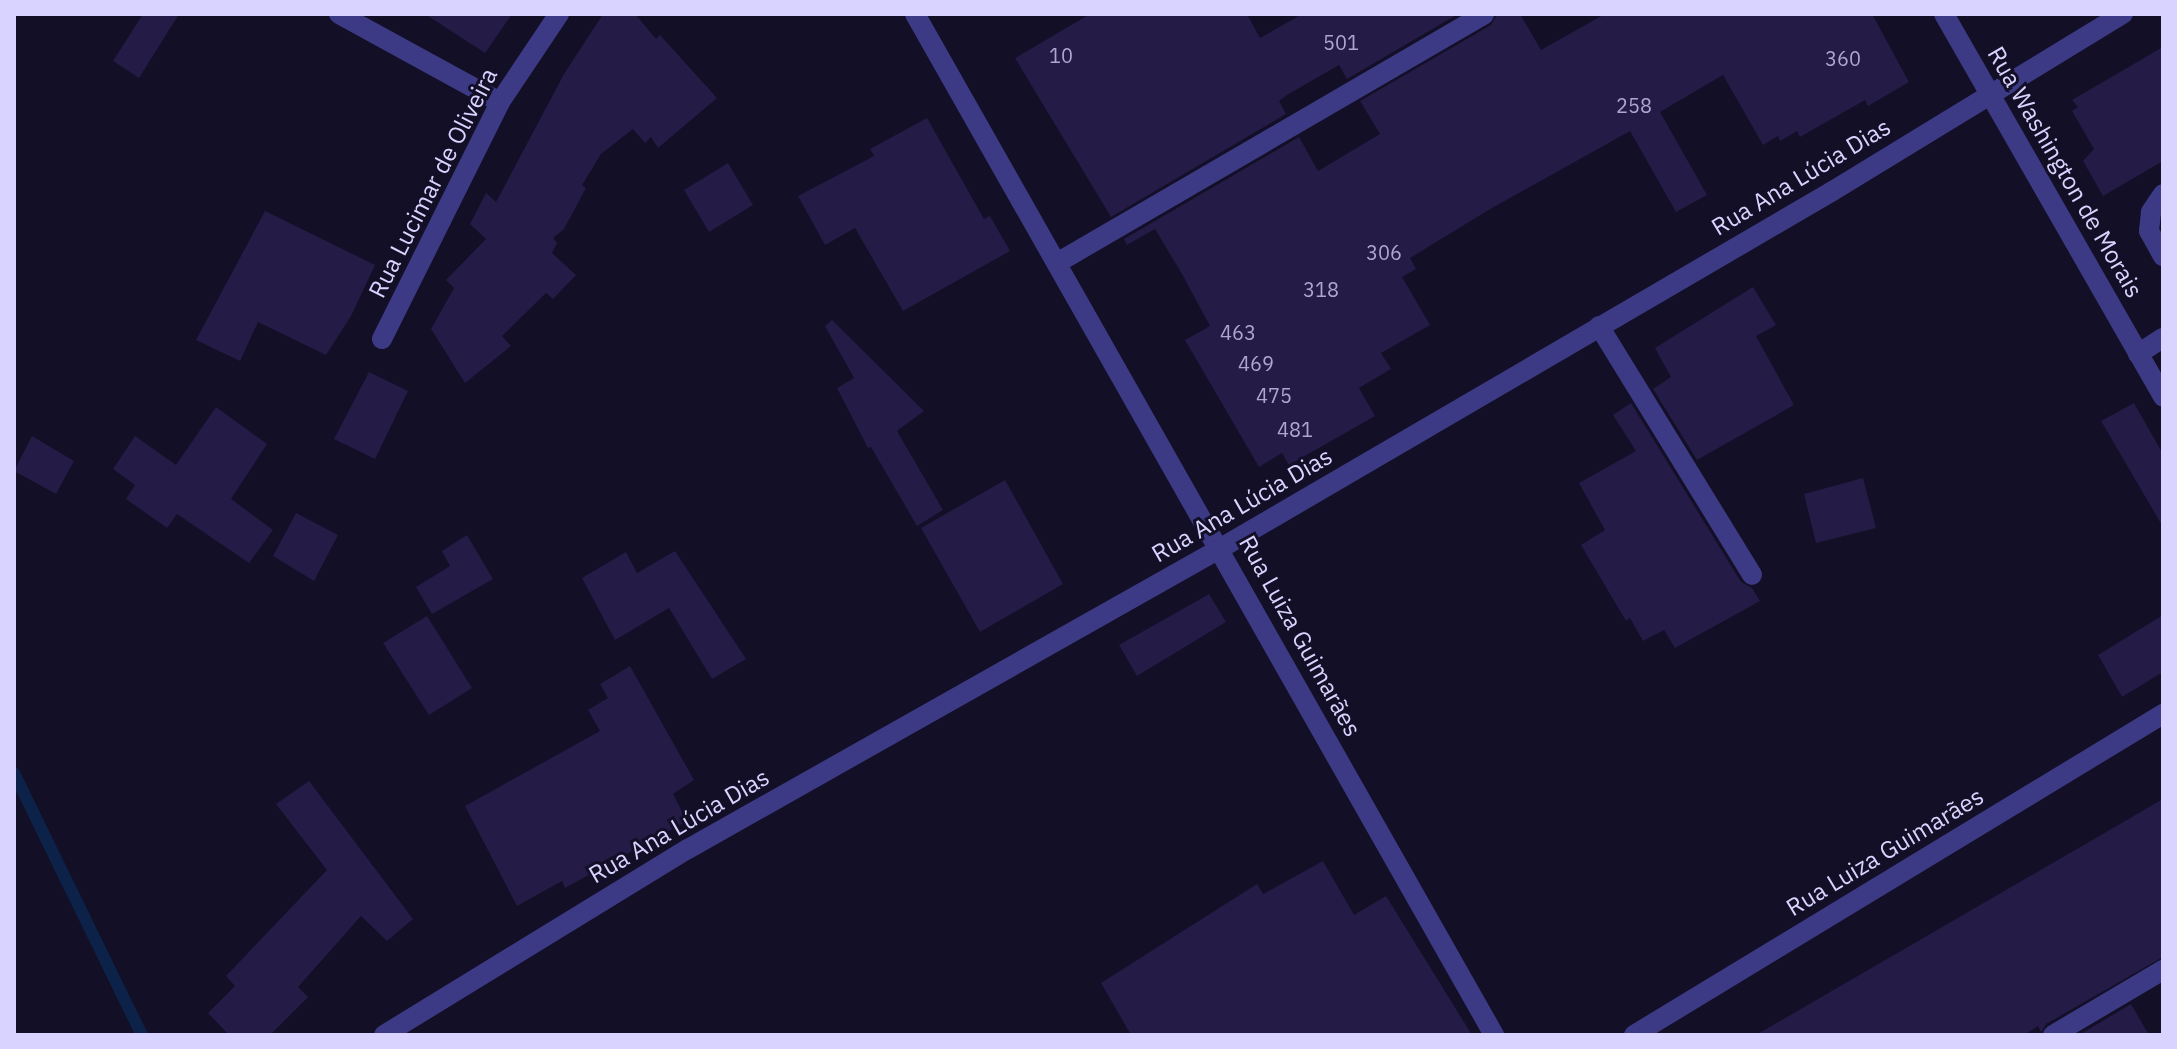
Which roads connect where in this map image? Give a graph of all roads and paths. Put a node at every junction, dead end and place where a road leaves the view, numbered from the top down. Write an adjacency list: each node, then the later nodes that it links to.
1 (339, 14): 8 (street)
2 (559, 14): 8 (street, Rua Lucimar de Oliveira)
3 (1484, 14): 11 (street)
4 (1944, 14): 7 (street, Rua Washington de Morais)
5 (2123, 14): 7 (street, Rua Ana Lúcia Dias)
6 (924, 17): 11 (street, Rua Luiza Guimarães)
7 (1991, 93): 12 (street, Rua Ana Lúcia Dias); 15 (street, Rua Washington de Morais)
8 (500, 102): 14 (street, Rua Lucimar de Oliveira)
9 (2163, 194): 10 (street)
10 (2163, 256)
11 (1057, 263): 17 (street, Rua Luiza Guimarães)
12 (1599, 326): 17 (street, Rua Ana Lúcia Dias); 18 (street)
13 (2163, 338): 15 (street)
14 (382, 339)
15 (2138, 354): 16 (street, Rua Washington de Morais)
16 (2163, 397)
17 (1221, 548): 21 (street, Rua Ana Lúcia Dias); 22 (street, Rua Luiza Guimarães)
18 (1752, 575)
19 (2163, 714): 23 (street, Rua Luiza Guimarães)
20 (2163, 970): 24 (street)
21 (384, 1035)
22 (1494, 1035)
23 (1634, 1035)
24 (2053, 1035)

